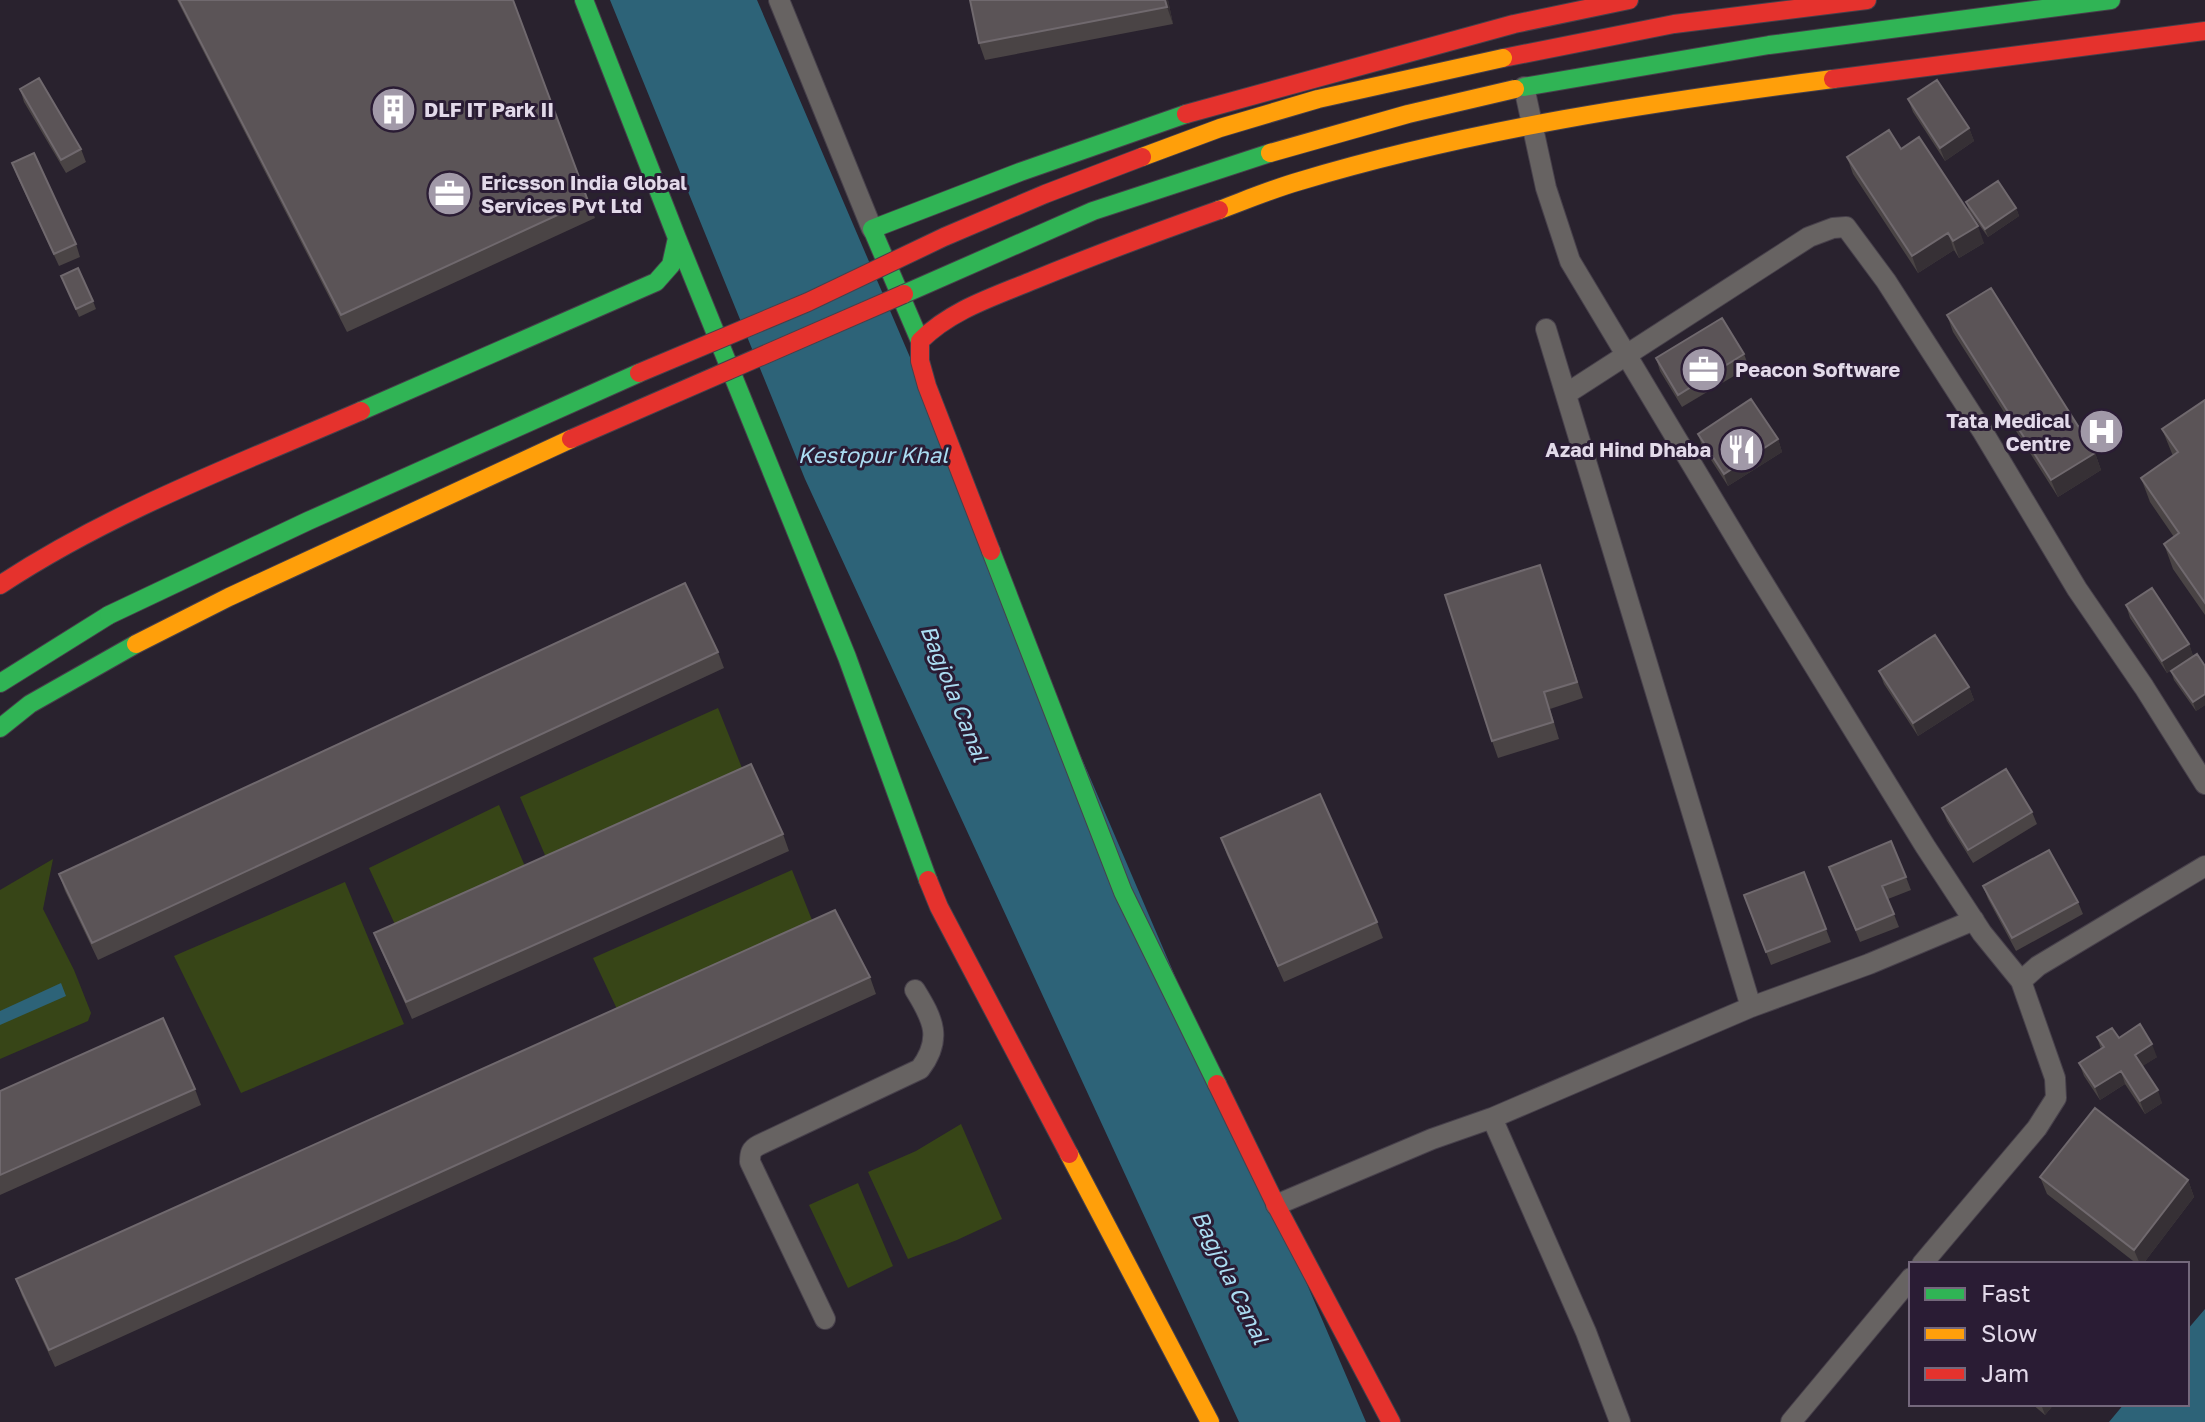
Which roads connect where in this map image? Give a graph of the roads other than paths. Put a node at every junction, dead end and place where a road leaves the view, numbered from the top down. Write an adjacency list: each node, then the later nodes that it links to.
1 (584, 0): 10 (street)
2 (779, 0): 9 (street)
3 (1629, 0): 9 (street)
4 (1867, 0): 16 (street, bridge)
5 (2111, 0): 7 (street)
6 (2205, 31): 8 (street)
7 (1519, 88): 8 (street); 17 (street, bridge)
8 (1532, 125): 12 (street); 13 (street)
9 (872, 229): 12 (street)
10 (677, 238): 15 (street); 29 (street)
11 (1546, 329): 14 (street)
12 (920, 341): 25 (street)
13 (1626, 355): 14 (street); 18 (street); 20 (street)
14 (1566, 394): 23 (street)
15 (0, 585)
16 (0, 683)
17 (0, 728)
18 (2205, 784)
19 (2205, 866): 21 (street)
20 (1974, 920): 21 (street); 23 (street)
21 (2021, 981): 26 (street)
22 (915, 990): 28 (street)
23 (1751, 1007): 24 (street)
24 (1492, 1118): 25 (street); 31 (street)
25 (1276, 1205): 30 (street)
26 (1924, 1262)
27 (1909, 1280): 32 (street)
28 (825, 1319)
29 (1210, 1422)
30 (1391, 1422)
31 (1620, 1422)
32 (1791, 1422)

